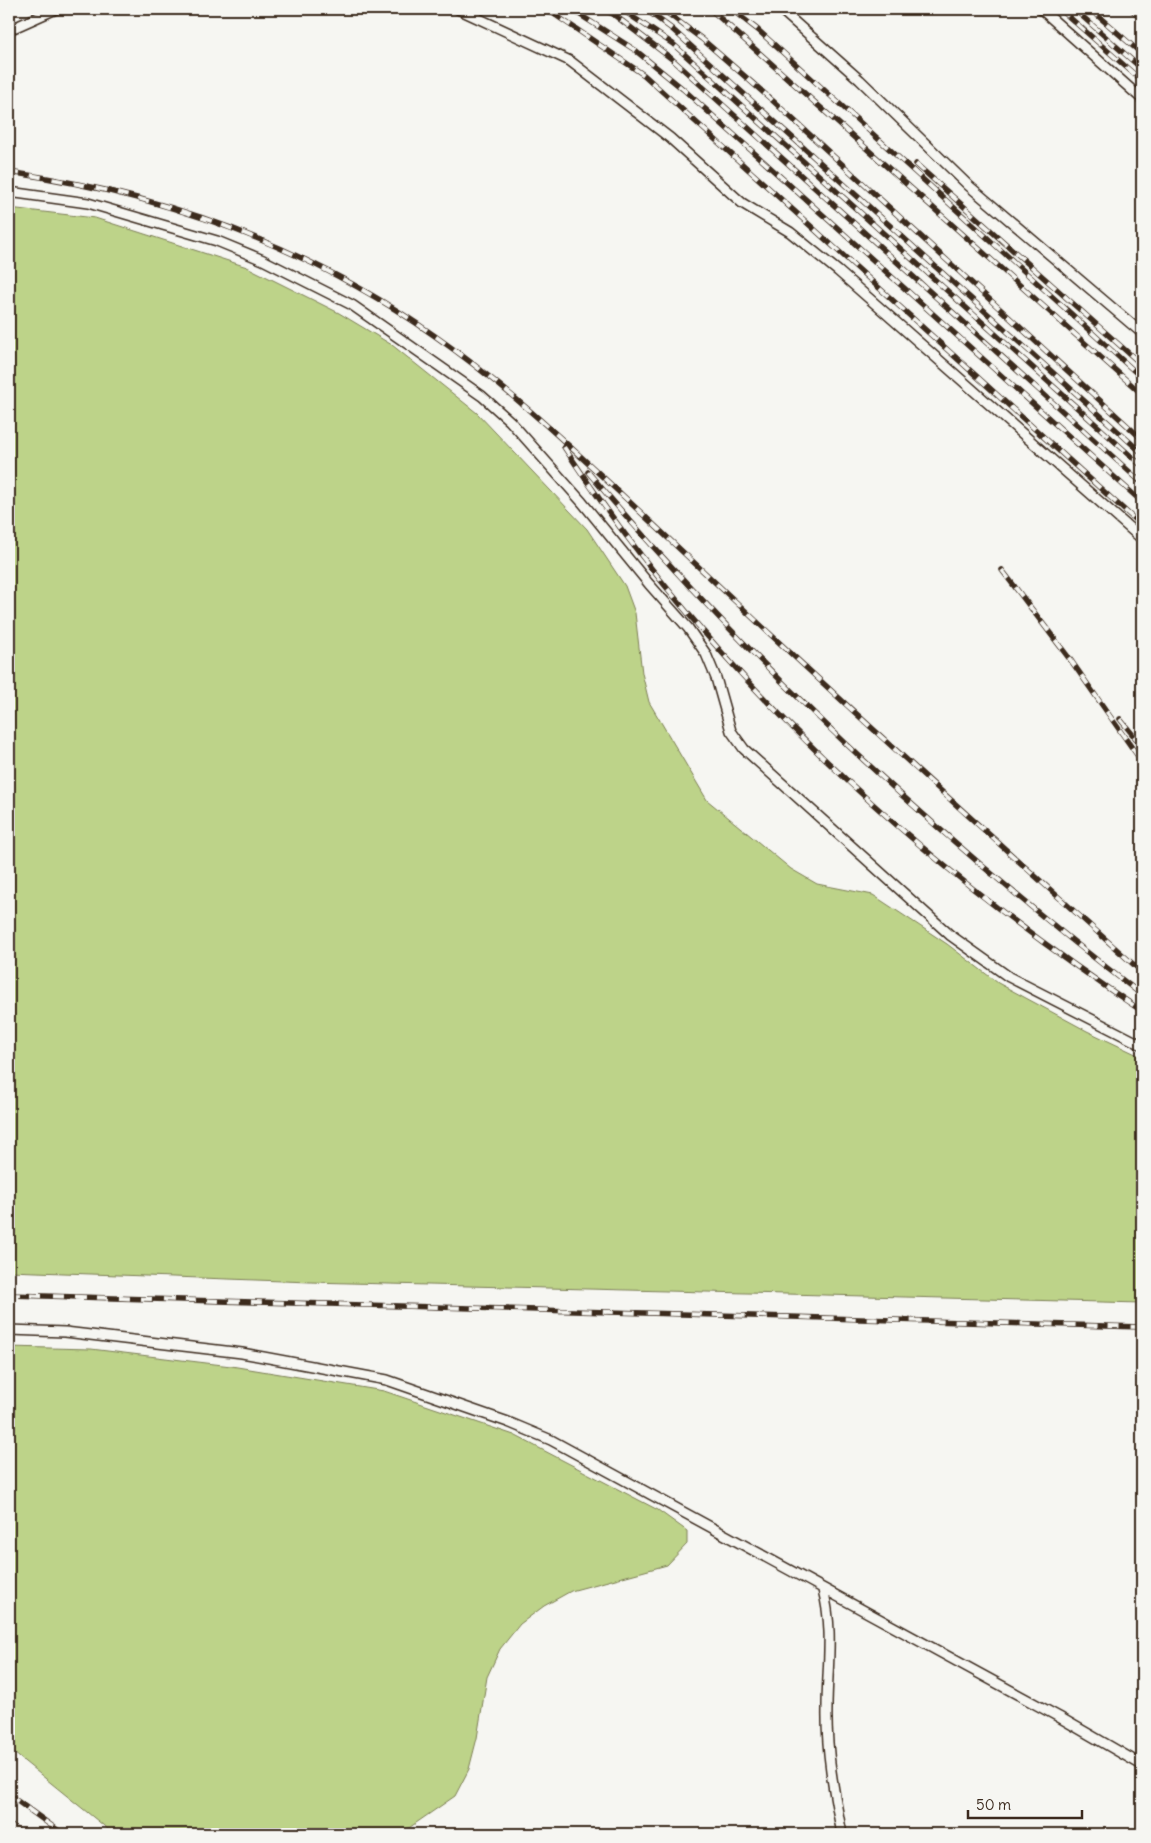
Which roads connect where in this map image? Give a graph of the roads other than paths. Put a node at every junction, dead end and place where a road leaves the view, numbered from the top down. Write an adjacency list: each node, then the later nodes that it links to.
1 (56, 9): 5 (lane)
2 (458, 9): 9 (lane)
3 (780, 9): 8 (lane)
4 (1041, 9): 6 (lane)
5 (9, 30)
6 (1142, 99)
7 (9, 192): 10 (lane)
8 (1142, 334)
9 (1142, 539)
10 (1142, 1045)
11 (9, 1330): 12 (lane)
12 (822, 1590): 13 (lane); 14 (lane)
13 (1142, 1766)
14 (842, 1834)

